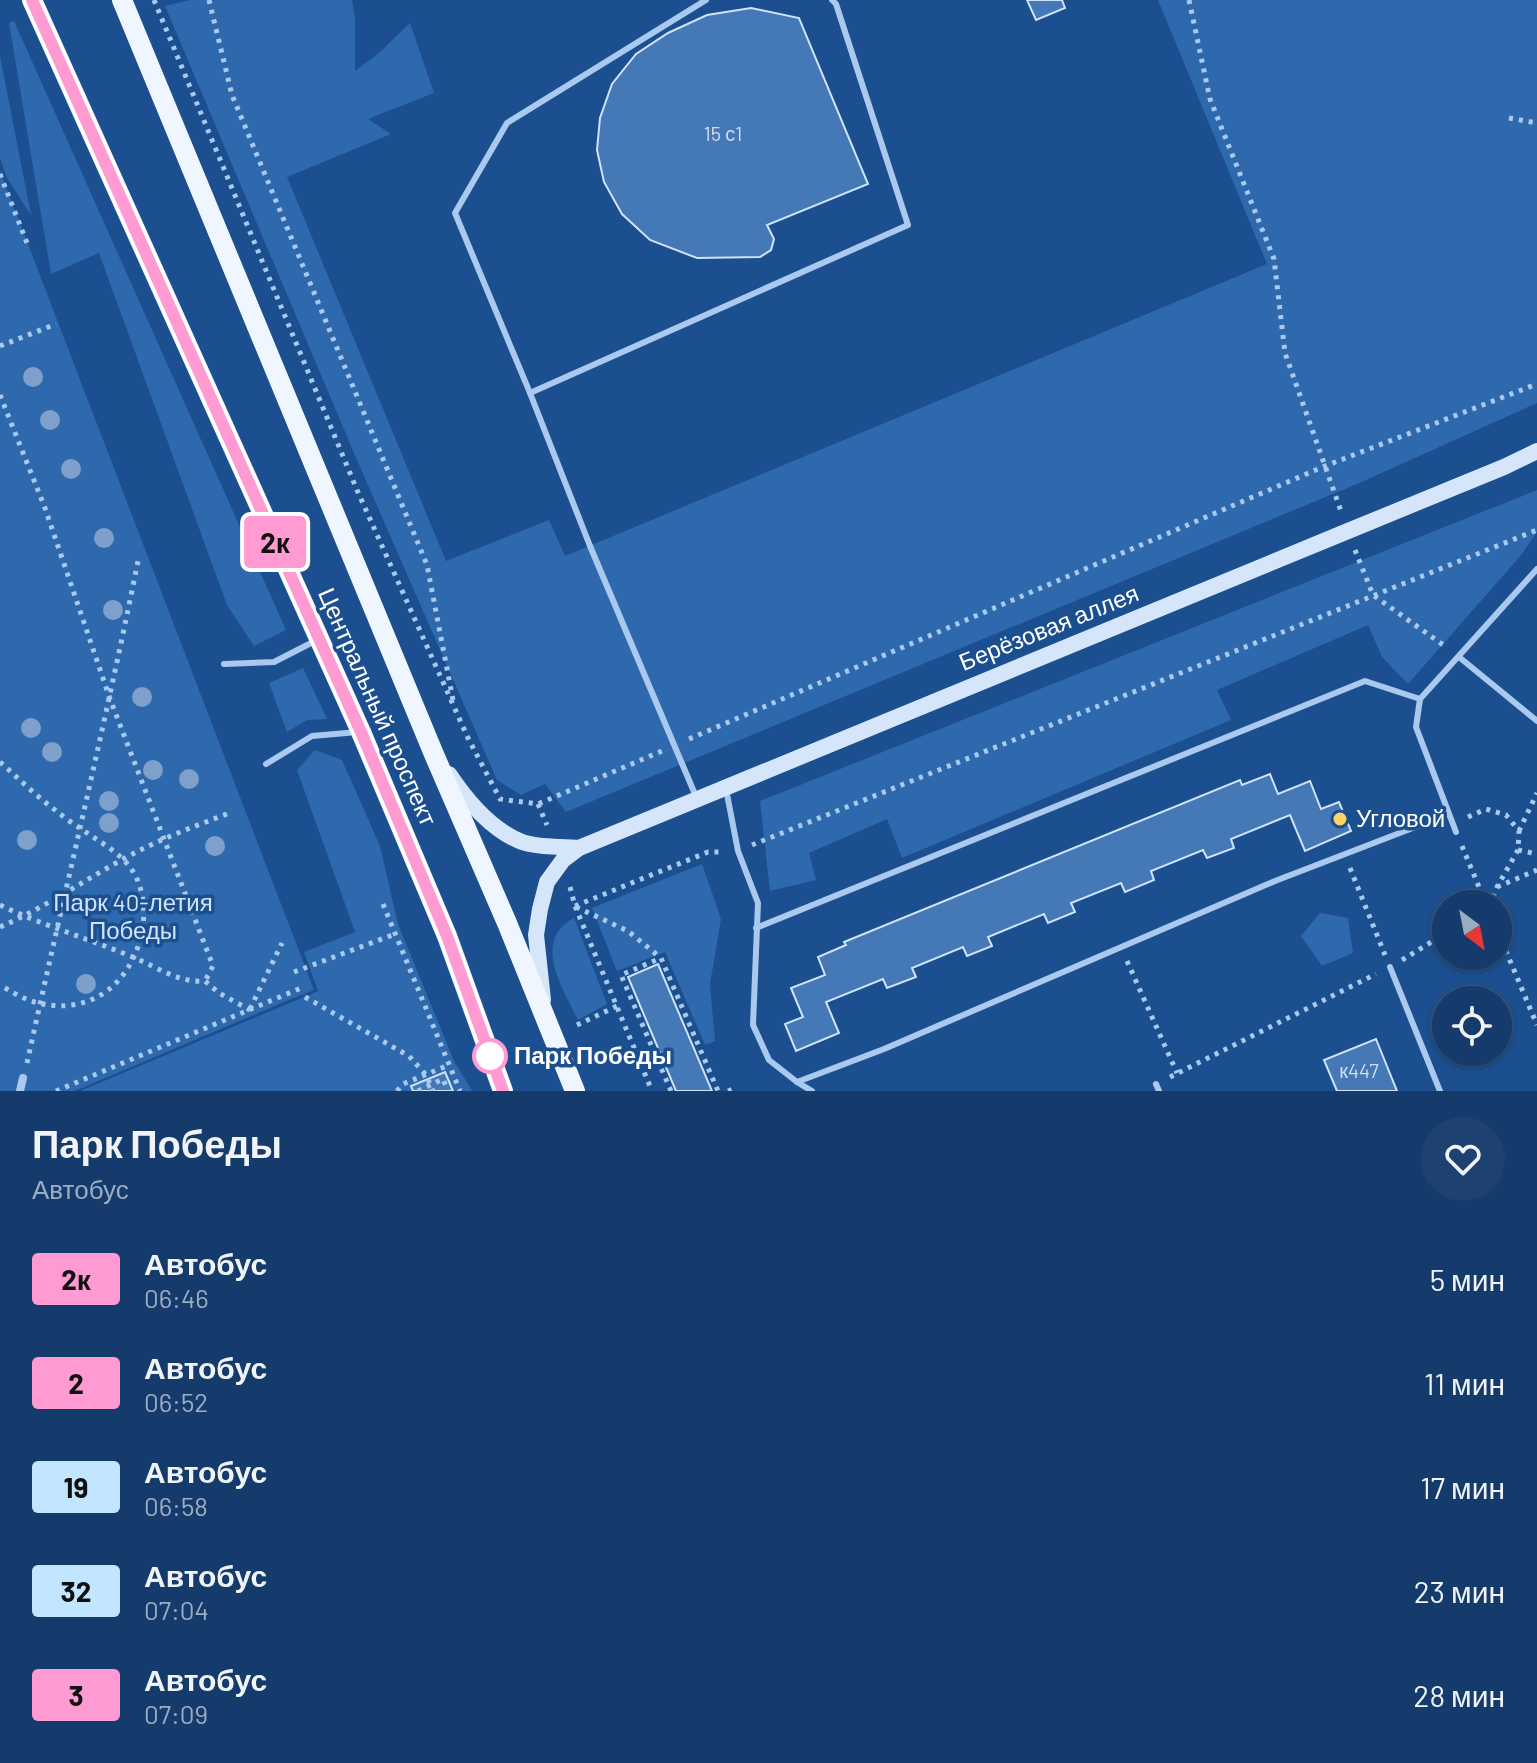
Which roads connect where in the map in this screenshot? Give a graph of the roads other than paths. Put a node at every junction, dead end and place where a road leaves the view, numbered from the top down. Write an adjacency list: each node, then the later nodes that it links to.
1 (32, 0): 8 (main road, Центральный проспект)
2 (122, 0): 14 (main road, Центральный проспект)
3 (706, 0): 5 (lane)
4 (832, 0): 5 (lane)
5 (530, 393): 17 (lane)
6 (1537, 451): 16 (street, Берёзовая аллея)
7 (1537, 569): 9 (lane)
8 (319, 639): 10 (lane); 13 (main road, Центральный проспект)
9 (1459, 657): 11 (lane); 12 (lane)
10 (224, 664)
11 (1420, 699): 18 (lane); 21 (lane)
12 (1537, 721)
13 (361, 732): 15 (lane); 27 (main road, Центральный проспект)
14 (433, 752): 20 (street); 23 (main road, Центральный проспект)
15 (266, 764)
16 (726, 786): 17 (street, Берёзовая аллея); 21 (lane)
17 (697, 799): 20 (street, Берёзовая аллея)
18 (1449, 814): 19 (lane); 25 (lane)
19 (1456, 832)
20 (579, 848): 23 (street)
21 (756, 928): 25 (lane)
22 (1390, 967): 30 (lane)
23 (545, 1014): 28 (main road, Центральный проспект)
24 (23, 1078): 26 (street)
25 (797, 1082): 29 (lane)
26 (20, 1091)
27 (503, 1091)
28 (575, 1091)
29 (812, 1091)
30 (1440, 1091)

